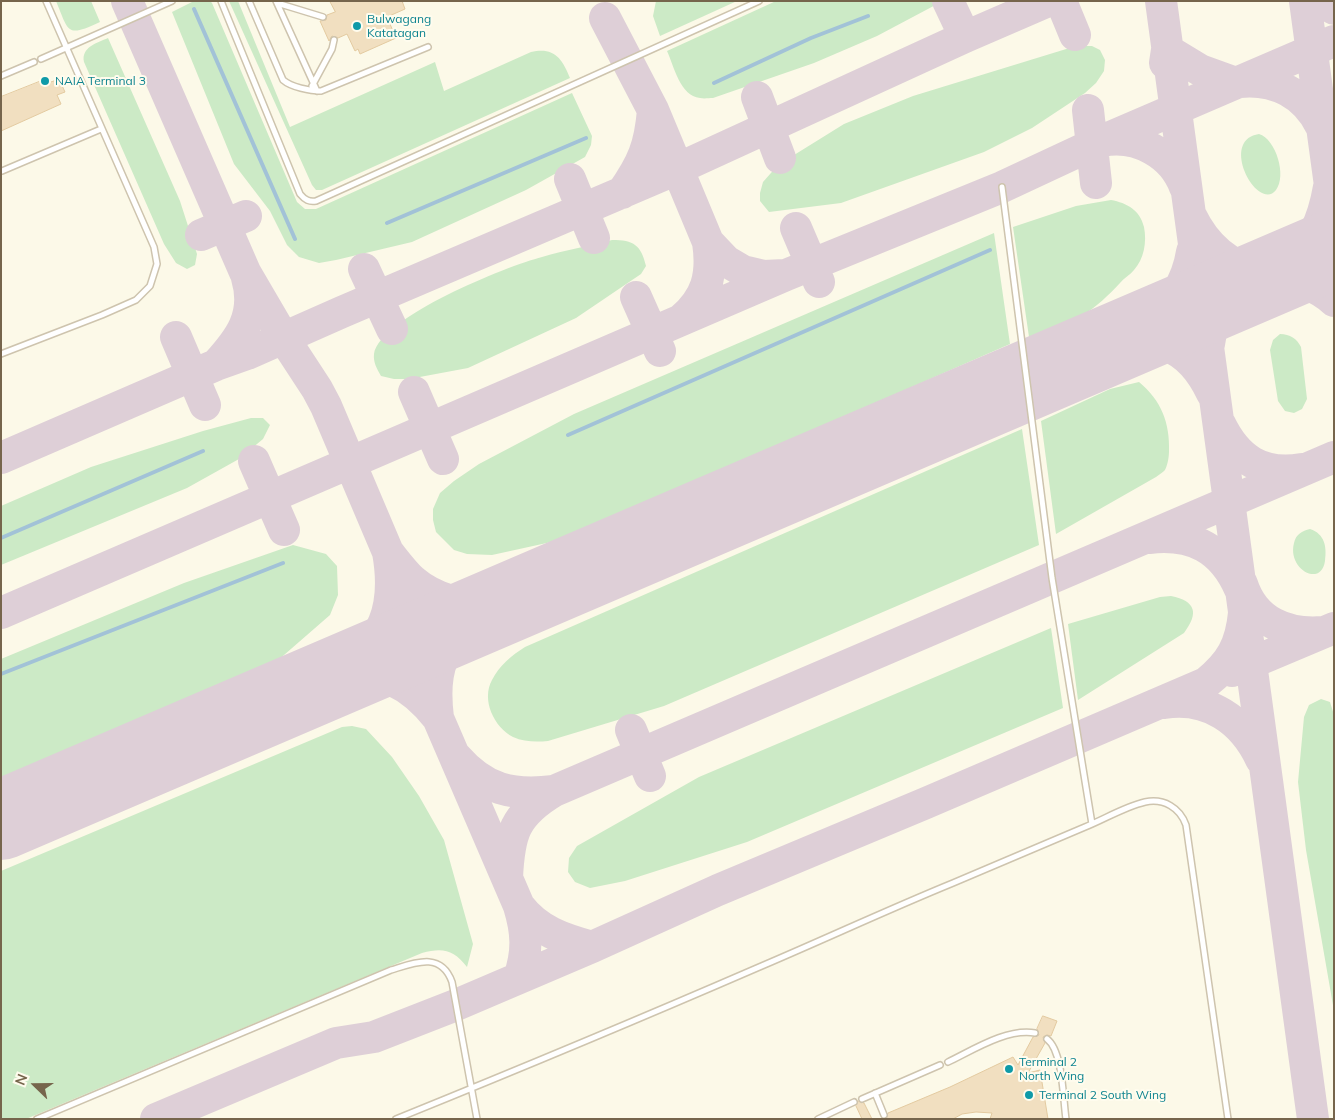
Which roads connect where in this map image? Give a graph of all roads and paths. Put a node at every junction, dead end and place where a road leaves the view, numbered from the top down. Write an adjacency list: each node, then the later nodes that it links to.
1 (46, 1): 10 (lane)
2 (172, 1): 10 (lane)
3 (221, 1): 5 (lane)
4 (249, 1): 15 (lane)
5 (759, 1)
6 (277, 2): 7 (lane); 14 (lane)
7 (323, 17)
8 (334, 40): 14 (lane)
9 (428, 47): 16 (lane)
10 (66, 48): 11 (lane); 17 (lane)
11 (41, 59)
12 (34, 62): 13 (lane)
13 (1, 76)
14 (314, 83): 15 (lane); 16 (lane)
15 (302, 88): 16 (lane)
16 (317, 91)
17 (101, 129): 18 (lane); 20 (lane)
18 (2, 171)
19 (1002, 187): 21 (lane)
20 (1, 354)
21 (1092, 824): 26 (lane); 36 (lane)
22 (1035, 1033): 24 (lane)
23 (1047, 1039): 35 (lane)
24 (948, 1062)
25 (940, 1065): 27 (lane)
26 (472, 1088): 31 (lane); 32 (lane); 33 (lane)
27 (875, 1093): 28 (lane); 30 (lane)
28 (862, 1099)
29 (854, 1102): 34 (lane)
30 (884, 1115)
31 (37, 1119)
32 (396, 1119)
33 (477, 1119)
34 (818, 1119)
35 (1066, 1119)
36 (1228, 1119)

